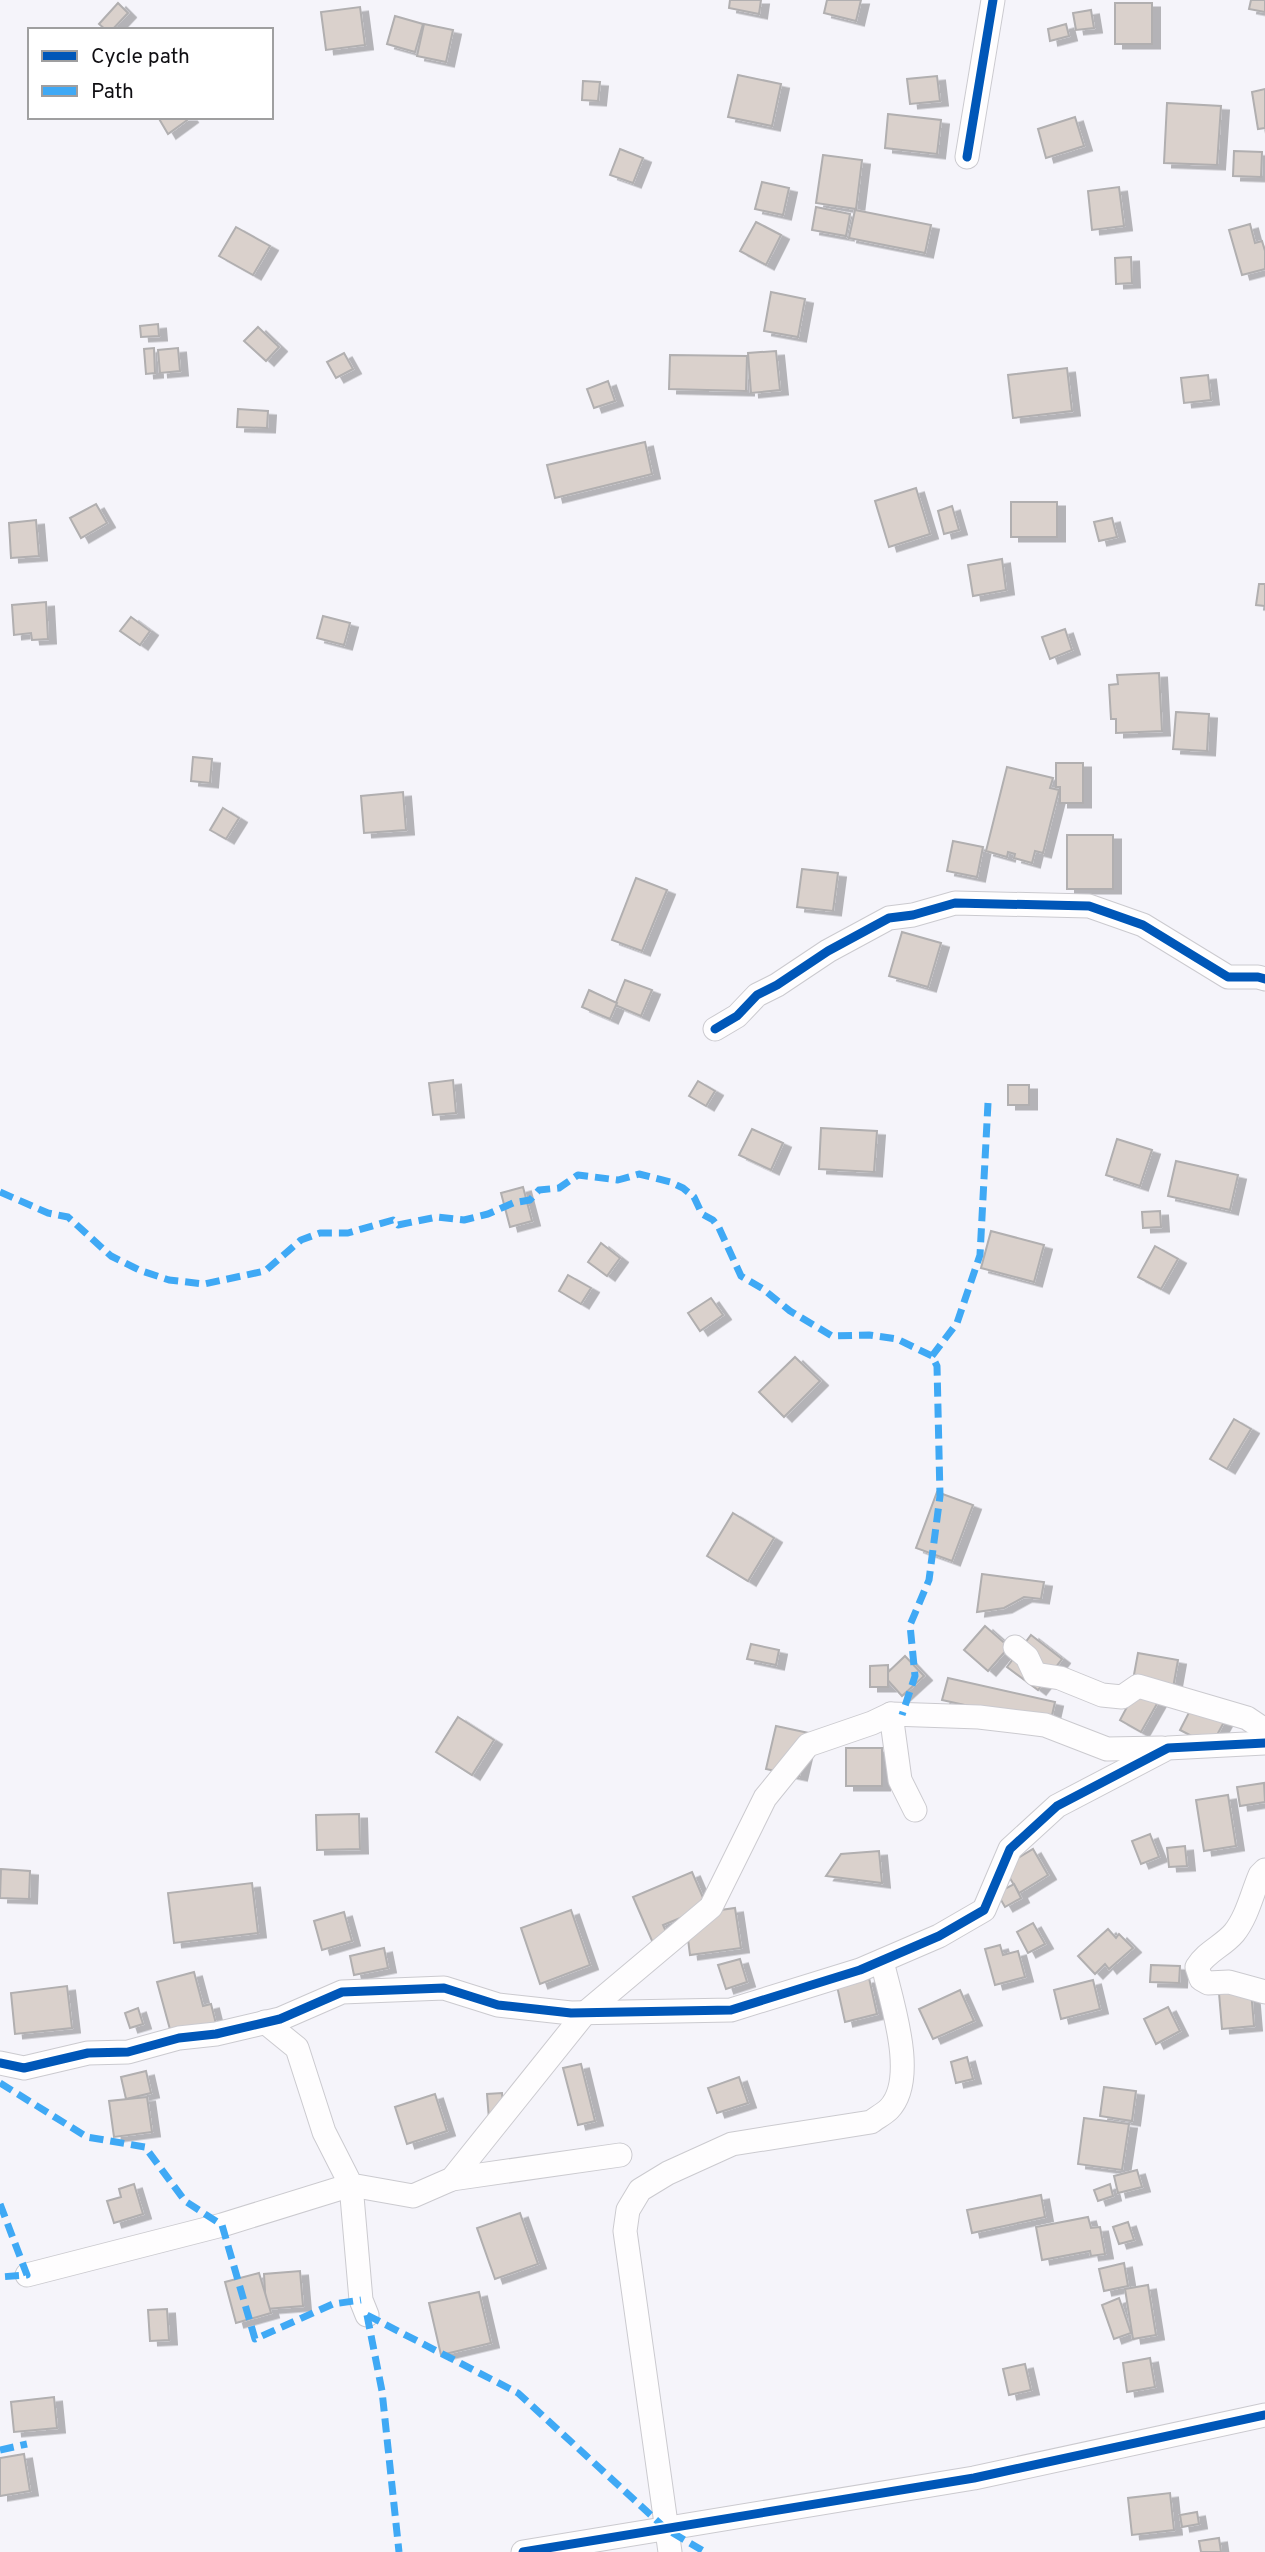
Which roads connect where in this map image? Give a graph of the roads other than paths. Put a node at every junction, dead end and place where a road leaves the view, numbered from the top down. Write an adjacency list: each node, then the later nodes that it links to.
1 (993, 0): 2 (street)
2 (967, 157)
3 (1265, 979): 4 (street)
4 (715, 1029)
5 (1015, 1647): 7 (street)
6 (891, 1714): 9 (street); 10 (street); 14 (street)
7 (1265, 1730)
8 (1265, 1743): 9 (street)
9 (1168, 1748): 12 (street)
10 (915, 1810)
11 (1265, 1870): 13 (street)
12 (882, 1961): 14 (street); 23 (street)
13 (1265, 1992)
14 (585, 2013): 15 (street); 18 (street)
15 (265, 2022): 16 (street); 19 (street)
16 (0, 2063)
17 (620, 2155): 18 (street)
18 (452, 2179): 19 (street)
19 (351, 2185): 20 (street); 21 (street)
20 (27, 2275)
21 (367, 2315)
22 (1265, 2415): 23 (street)
23 (668, 2541): 24 (street)
24 (523, 2552)

